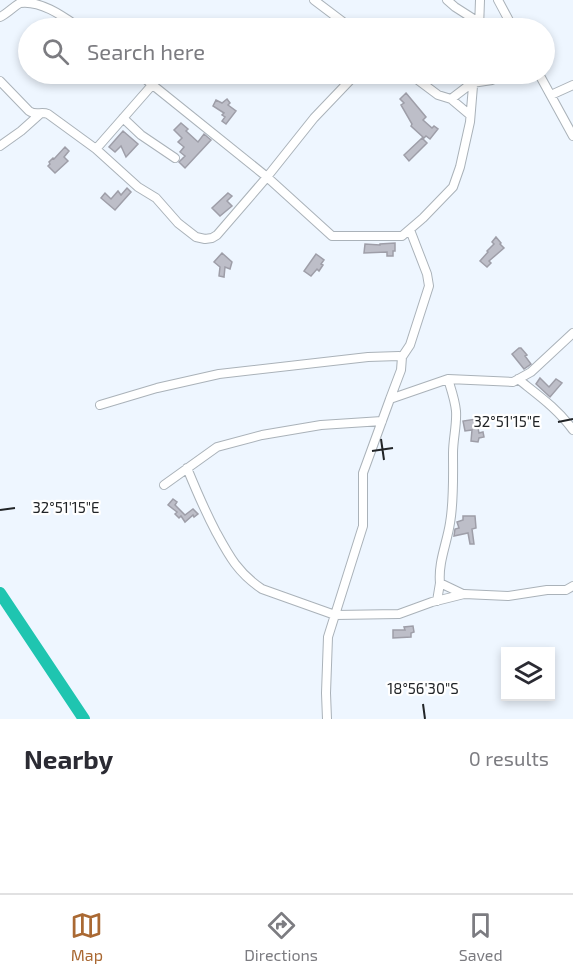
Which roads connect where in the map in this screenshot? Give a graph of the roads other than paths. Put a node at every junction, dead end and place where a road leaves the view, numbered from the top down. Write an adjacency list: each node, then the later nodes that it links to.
1 (314, 0): 7 (street)
2 (447, 0): 8 (street)
3 (480, 0): 9 (street)
4 (498, 0): 10 (street)
5 (0, 17): 6 (street)
6 (66, 18)
7 (338, 18)
8 (469, 18)
9 (479, 18)
10 (508, 18)
11 (0, 81): 21 (street)
12 (153, 84): 23 (street); 28 (street)
13 (346, 84): 28 (street)
14 (423, 84): 20 (street)
15 (471, 84): 20 (street)
16 (472, 84): 22 (street)
17 (545, 84): 19 (street)
18 (573, 85): 19 (street)
19 (551, 95): 24 (street)
20 (451, 99): 22 (street)
21 (40, 114): 25 (street); 26 (street)
22 (470, 115): 29 (street)
23 (123, 118): 26 (street); 27 (street)
24 (573, 136)
25 (0, 146)
26 (96, 149): 28 (street)
27 (175, 158)
28 (267, 177): 29 (street)
29 (410, 230): 31 (street)
30 (573, 333): 33 (street)
31 (402, 357): 34 (street); 35 (street)
32 (448, 379): 33 (street); 34 (street); 40 (street)
33 (518, 379): 37 (street)
34 (390, 399): 36 (street)
35 (100, 405)
36 (382, 421): 38 (street); 44 (street)
37 (573, 430)
38 (187, 468): 39 (street); 44 (street)
39 (164, 485)
40 (440, 583): 42 (street); 43 (street)
41 (573, 586): 42 (street)
42 (464, 594): 43 (street)
43 (437, 601): 44 (street)
44 (335, 615): 45 (street)
45 (327, 719)

